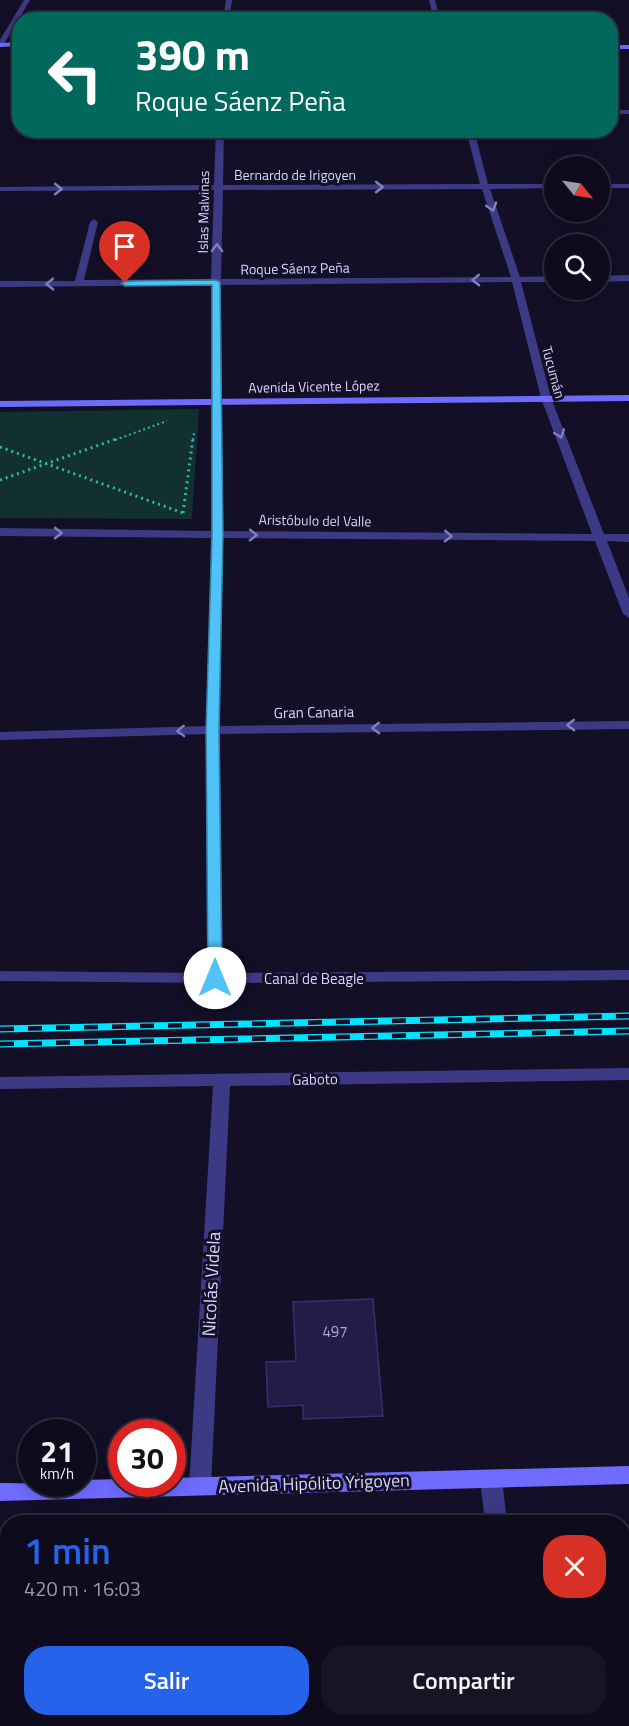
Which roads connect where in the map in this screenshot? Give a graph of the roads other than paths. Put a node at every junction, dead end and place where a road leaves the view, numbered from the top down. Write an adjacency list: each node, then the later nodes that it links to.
1 (12, 26): 2 (street)
2 (0, 46)
3 (220, 138): 9 (street, Islas Malvinas)
4 (472, 138): 8 (street, Tucumán)
5 (544, 186): 8 (street, Bernardo de Irigoyen)
6 (610, 186): 7 (street)
7 (629, 186)
8 (485, 187): 9 (street, Bernardo de Irigoyen, one-way to 8); 13 (street, Tucumán, one-way to 13)
9 (218, 188): 10 (street, Bernardo de Irigoyen, one-way to 9); 16 (street, Islas Malvinas, one-way to 9)
10 (0, 189)
11 (94, 222): 18 (street)
12 (629, 278): 15 (street)
13 (516, 279): 14 (street, Roque Sáenz Peña); 16 (street, Roque Sáenz Peña, one-way to 16); 19 (street, Tucumán)
14 (544, 279)
15 (610, 279)
16 (216, 282): 18 (street, Roque Sáenz Peña); 21 (street, Islas Malvinas)
17 (0, 284): 18 (street, Roque Sáenz Peña, one-way to 17)
18 (79, 284)
19 (546, 398): 20 (main road, Avenida Vicente López); 21 (main road, Avenida Vicente López); 25 (street, Tucumán, one-way to 25)
20 (629, 398)
21 (216, 402): 22 (main road, Avenida Vicente López); 24 (street, Islas Malvinas)
22 (0, 404)
23 (0, 532): 24 (street, Aristóbulo del Valle, one-way to 24)
24 (217, 534): 25 (street, Aristóbulo del Valle, one-way to 25); 29 (street, Islas Malvinas)
25 (600, 538): 26 (street, Aristóbulo del Valle); 27 (street, Tucumán)
26 (629, 538)
27 (629, 614)
28 (629, 725): 29 (street, Gran Canaria, one-way to 29)
29 (213, 730): 30 (street, Gran Canaria, one-way to 30); 33 (street, Islas Malvinas)
30 (0, 736)
31 (629, 975): 33 (street, Canal de Beagle)
32 (0, 976): 33 (street, Canal de Beagle)
33 (215, 978)
34 (629, 1074): 35 (street, Gaboto)
35 (222, 1081): 36 (street, Gaboto); 39 (street, Nicolás Videla)
36 (0, 1083)
37 (629, 1475): 38 (main road, Avenida Hipólito Yrigoyen)
38 (491, 1479): 39 (main road, Avenida Hipólito Yrigoyen); 41 (street)
39 (200, 1486): 40 (main road, Avenida Hipólito Yrigoyen)
40 (0, 1492)
41 (495, 1515)

